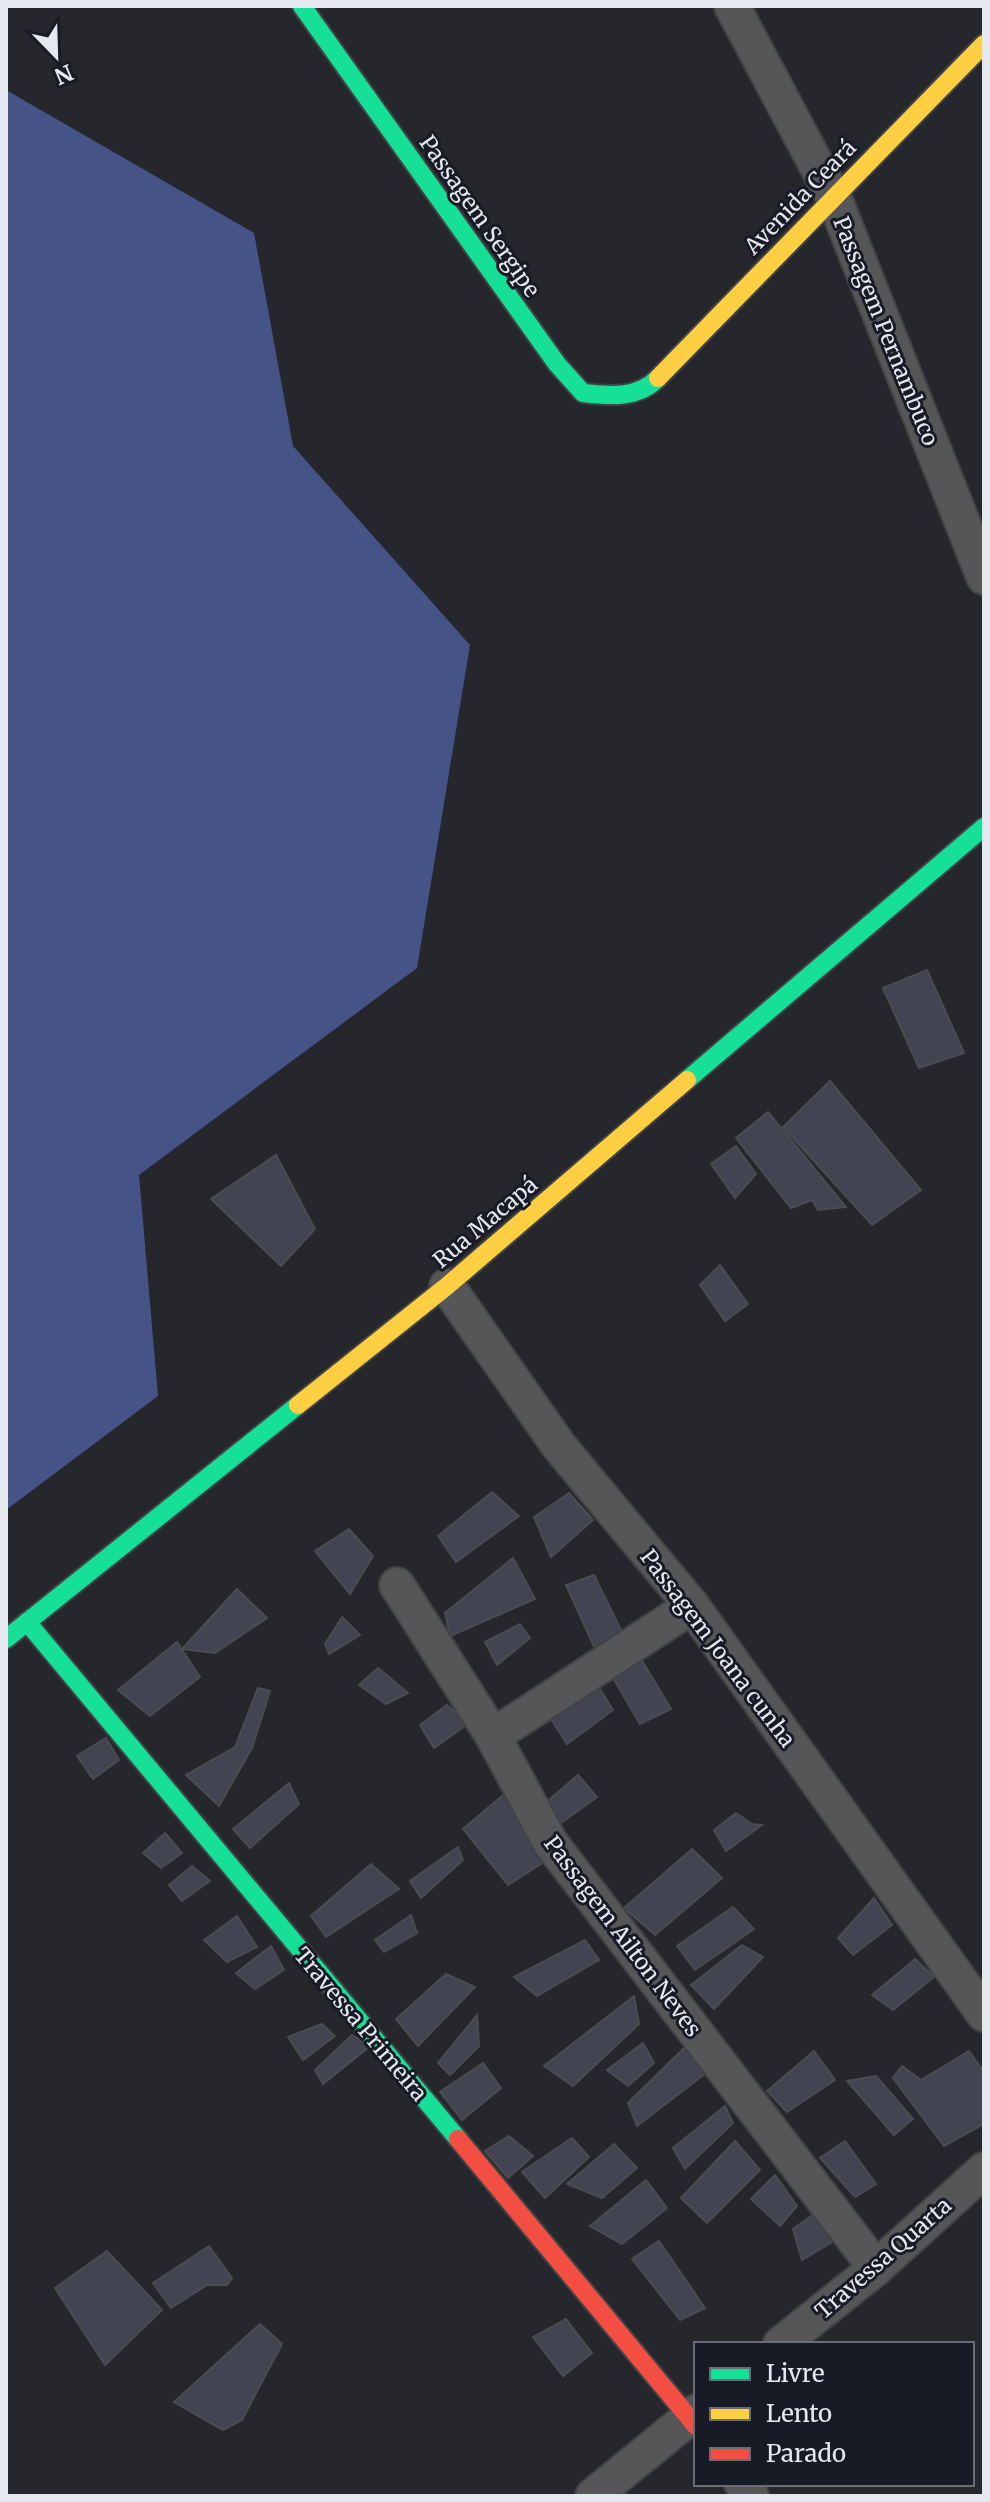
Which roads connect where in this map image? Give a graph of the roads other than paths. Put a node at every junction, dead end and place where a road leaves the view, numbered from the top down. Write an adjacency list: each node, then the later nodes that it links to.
1 (302, 6): 5 (street, Passagem Sergipe)
2 (732, 6): 4 (street, Passagem Pernambuco)
3 (984, 44): 4 (street, Avenida Ceará)
4 (834, 198): 5 (street, Avenida Ceará); 6 (street, Passagem Pernambuco)
5 (651, 385)
6 (984, 577)
7 (984, 827): 8 (street, Rua Macapá)
8 (447, 1286): 10 (street, Passagem Joana cunha); 11 (street, Rua Macapá)
9 (397, 1585): 13 (street, Passagem Ailton Neves)
10 (692, 1606): 13 (street); 14 (street, Passagem Joana cunha)
11 (27, 1622): 12 (street, Rua Macapá); 18 (street, Travessa Primeira)
12 (6, 1639)
13 (493, 1736): 16 (street, Passagem Ailton Neves)
14 (984, 2014)
15 (984, 2170): 16 (street, Travessa Quarta)
16 (876, 2268): 17 (street, Travessa Quarta)
17 (784, 2342)
18 (694, 2418): 19 (street)
19 (593, 2496)

